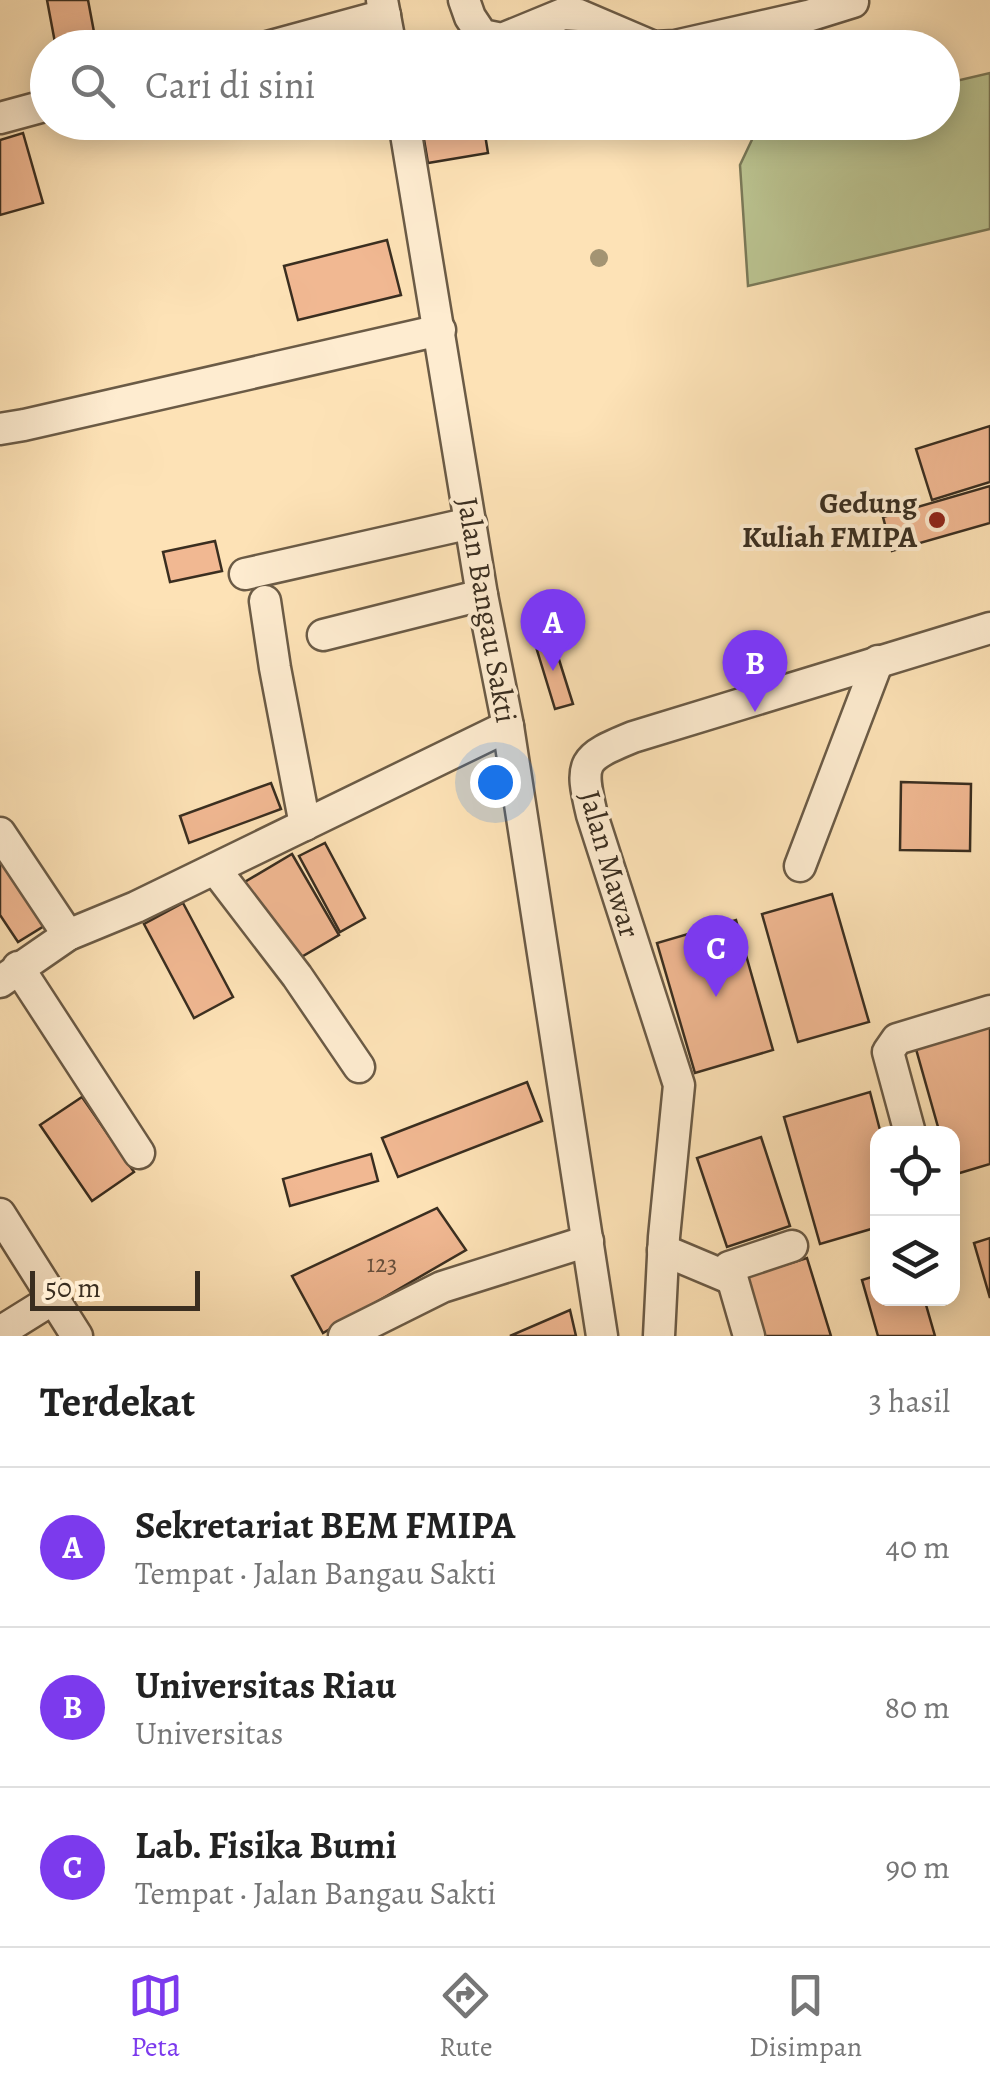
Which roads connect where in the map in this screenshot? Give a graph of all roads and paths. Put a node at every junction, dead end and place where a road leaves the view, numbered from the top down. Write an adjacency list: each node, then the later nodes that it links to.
1 (464, 0): 5 (street)
2 (860, 1): 8 (street)
3 (384, 8): 4 (street)
4 (318, 30)
5 (479, 30)
6 (525, 30): 7 (street)
7 (615, 30)
8 (746, 30)
9 (30, 110): 10 (street)
10 (0, 118)
11 (407, 140): 12 (street, Jalan Bangau Sakti)
12 (440, 330): 13 (street); 14 (street, Jalan Bangau Sakti)
13 (0, 428)
14 (470, 523): 15 (street); 16 (street, Jalan Bangau Sakti)
15 (244, 574)
16 (482, 596): 19 (street); 21 (street, Jalan Bangau Sakti)
17 (266, 601): 22 (street)
18 (990, 628): 20 (street, Jalan Mawar)
19 (322, 634)
20 (878, 661): 24 (street); 35 (street, Jalan Mawar)
21 (508, 726): 22 (street); 33 (street, Jalan Bangau Sakti)
22 (305, 824): 25 (street)
23 (0, 833): 26 (street)
24 (800, 866)
25 (215, 869): 26 (street); 29 (street)
26 (68, 935): 27 (street)
27 (9, 975): 31 (street)
28 (990, 1011): 30 (street)
29 (358, 1067)
30 (908, 1126)
31 (139, 1153)
32 (0, 1214): 37 (street)
33 (588, 1241): 40 (street); 41 (street, Jalan Bangau Sakti)
34 (792, 1246): 36 (street)
35 (663, 1250): 36 (street); 42 (street)
36 (732, 1279): 43 (street)
37 (53, 1298): 38 (street); 39 (street)
38 (0, 1332)
39 (76, 1336)
40 (344, 1336)
41 (602, 1336)
42 (659, 1336)
43 (749, 1336)

